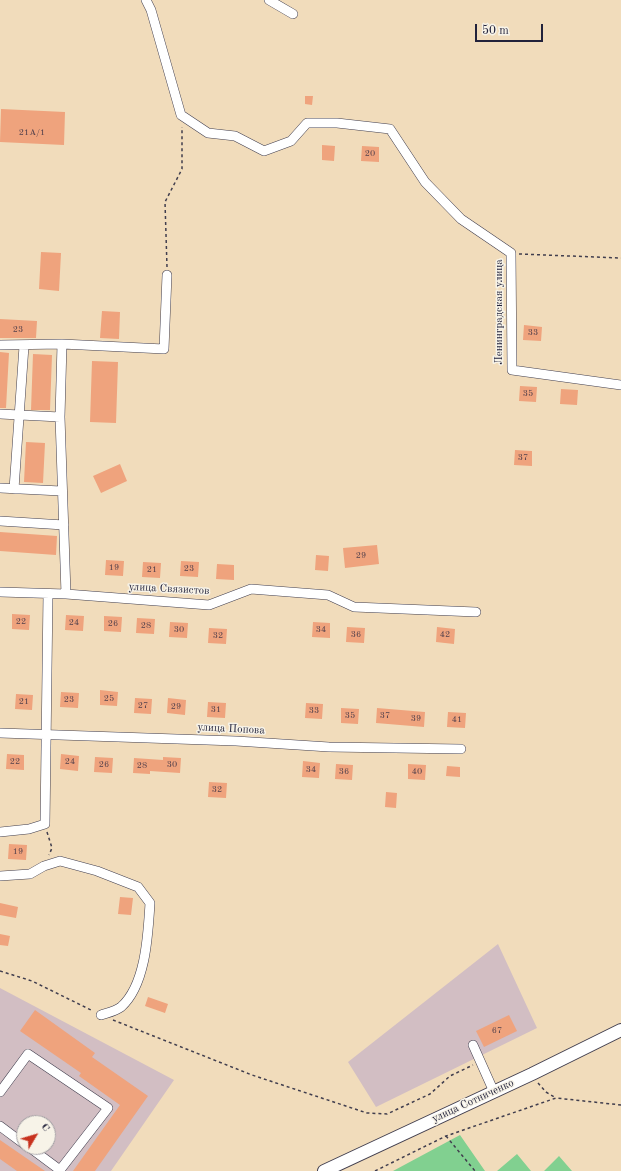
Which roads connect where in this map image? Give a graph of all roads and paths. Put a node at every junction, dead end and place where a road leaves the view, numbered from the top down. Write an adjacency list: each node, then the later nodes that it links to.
1 (146, 0): 4 (street)
2 (269, 0): 3 (street)
3 (293, 14)
4 (181, 115): 5 (street); 7 (path)
5 (511, 253): 6 (path); 11 (street, Ленинградская улица)
6 (621, 258)
7 (167, 275): 8 (street)
8 (62, 344): 10 (street); 14 (street)
9 (0, 345): 10 (street)
10 (24, 346): 13 (street)
11 (621, 385)
12 (0, 414): 13 (street)
13 (19, 415): 14 (street); 16 (street)
14 (60, 417): 17 (street)
15 (0, 488): 16 (street)
16 (14, 489): 17 (street)
17 (61, 491): 19 (street)
18 (0, 521): 19 (street)
19 (64, 525): 22 (street)
20 (0, 592): 21 (street, улица Связистов)
21 (48, 594): 22 (street, улица Связистов); 25 (street)
22 (66, 594): 23 (street, улица Связистов)
23 (476, 612)
24 (0, 733): 25 (street, улица Попова)
25 (46, 734): 26 (street, улица Попова); 27 (street)
26 (461, 749)
27 (45, 824): 28 (street); 29 (path)
28 (0, 832)
29 (44, 866): 30 (street); 32 (street)
30 (0, 876)
31 (0, 971): 32 (path)
32 (101, 1015): 35 (path)
33 (621, 1030): 36 (main road, улица Сотниченко)
34 (473, 1045): 35 (street)
35 (481, 1061): 38 (street)
36 (532, 1074): 38 (main road, улица Сотниченко); 39 (path)
37 (0, 1092): 44 (street)
38 (494, 1092): 45 (main road, улица Сотниченко)
39 (556, 1098): 40 (path); 42 (path)
40 (621, 1105)
41 (0, 1126): 43 (street)
42 (446, 1136): 46 (path); 47 (path)
43 (16, 1138)
44 (40, 1155)
45 (324, 1171)
46 (375, 1171)
47 (475, 1171)

